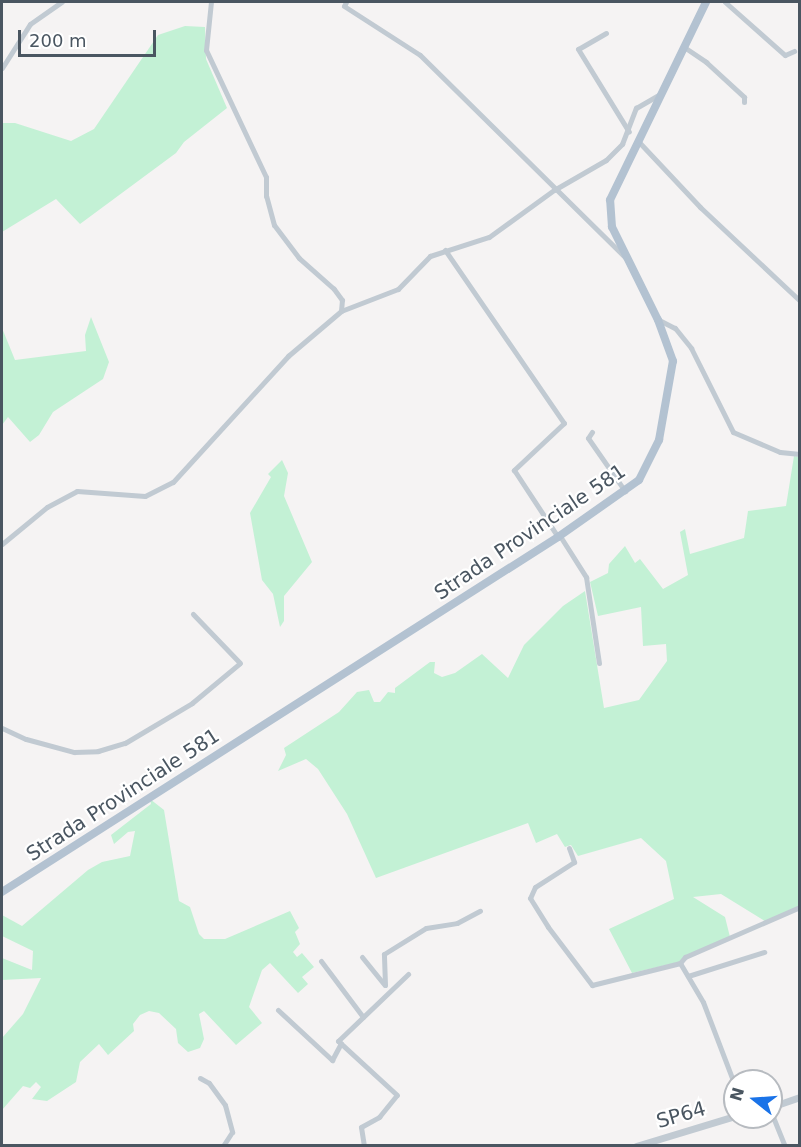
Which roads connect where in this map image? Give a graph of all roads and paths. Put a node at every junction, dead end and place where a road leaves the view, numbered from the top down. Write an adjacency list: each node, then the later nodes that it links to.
1 (62, 2): 9 (street)
2 (211, 2): 18 (street)
3 (346, 2): 14 (street)
4 (706, 2): 7 (main road, Strada Provinciale 581)
5 (724, 2): 8 (street)
6 (606, 33): 12 (street)
7 (684, 47): 10 (main road, Strada Provinciale 581); 11 (street)
8 (794, 51)
9 (2, 68)
10 (660, 94): 12 (street); 13 (main road, Strada Provinciale 581)
11 (744, 102)
12 (629, 132): 14 (street)
13 (638, 141): 16 (main road, Strada Provinciale 581); 17 (street)
14 (554, 190): 15 (street); 16 (street)
15 (445, 250): 18 (street); 23 (street)
16 (626, 258): 19 (main road, Strada Provinciale 581)
17 (800, 301)
18 (341, 311): 24 (street)
19 (658, 320): 21 (street); 22 (main road, Strada Provinciale 581)
20 (592, 432): 22 (street)
21 (800, 454)
22 (626, 492): 23 (main road, Strada Provinciale 581)
23 (559, 536): 26 (street); 29 (main road, Strada Provinciale 581)
24 (2, 544)
25 (193, 614): 27 (street)
26 (599, 663)
27 (2, 728)
28 (569, 848): 35 (street)
29 (2, 892)
30 (800, 907): 35 (street)
31 (480, 911): 38 (street)
32 (765, 952): 37 (street)
33 (362, 957): 38 (street)
34 (321, 961): 41 (street)
35 (680, 963): 37 (street)
36 (408, 974): 39 (street)
37 (688, 976): 43 (street)
38 (385, 985): 39 (street)
39 (390, 991): 41 (street)
40 (278, 1010): 42 (street)
41 (363, 1017): 42 (street)
42 (341, 1043): 50 (street)
43 (729, 1069)
44 (200, 1078): 49 (street)
45 (800, 1097): 46 (street)
46 (783, 1103)
47 (723, 1120): 51 (street, SP64 / SP64)
48 (778, 1129): 52 (street)
49 (223, 1146)
50 (364, 1146)
51 (636, 1146)
52 (785, 1146)

